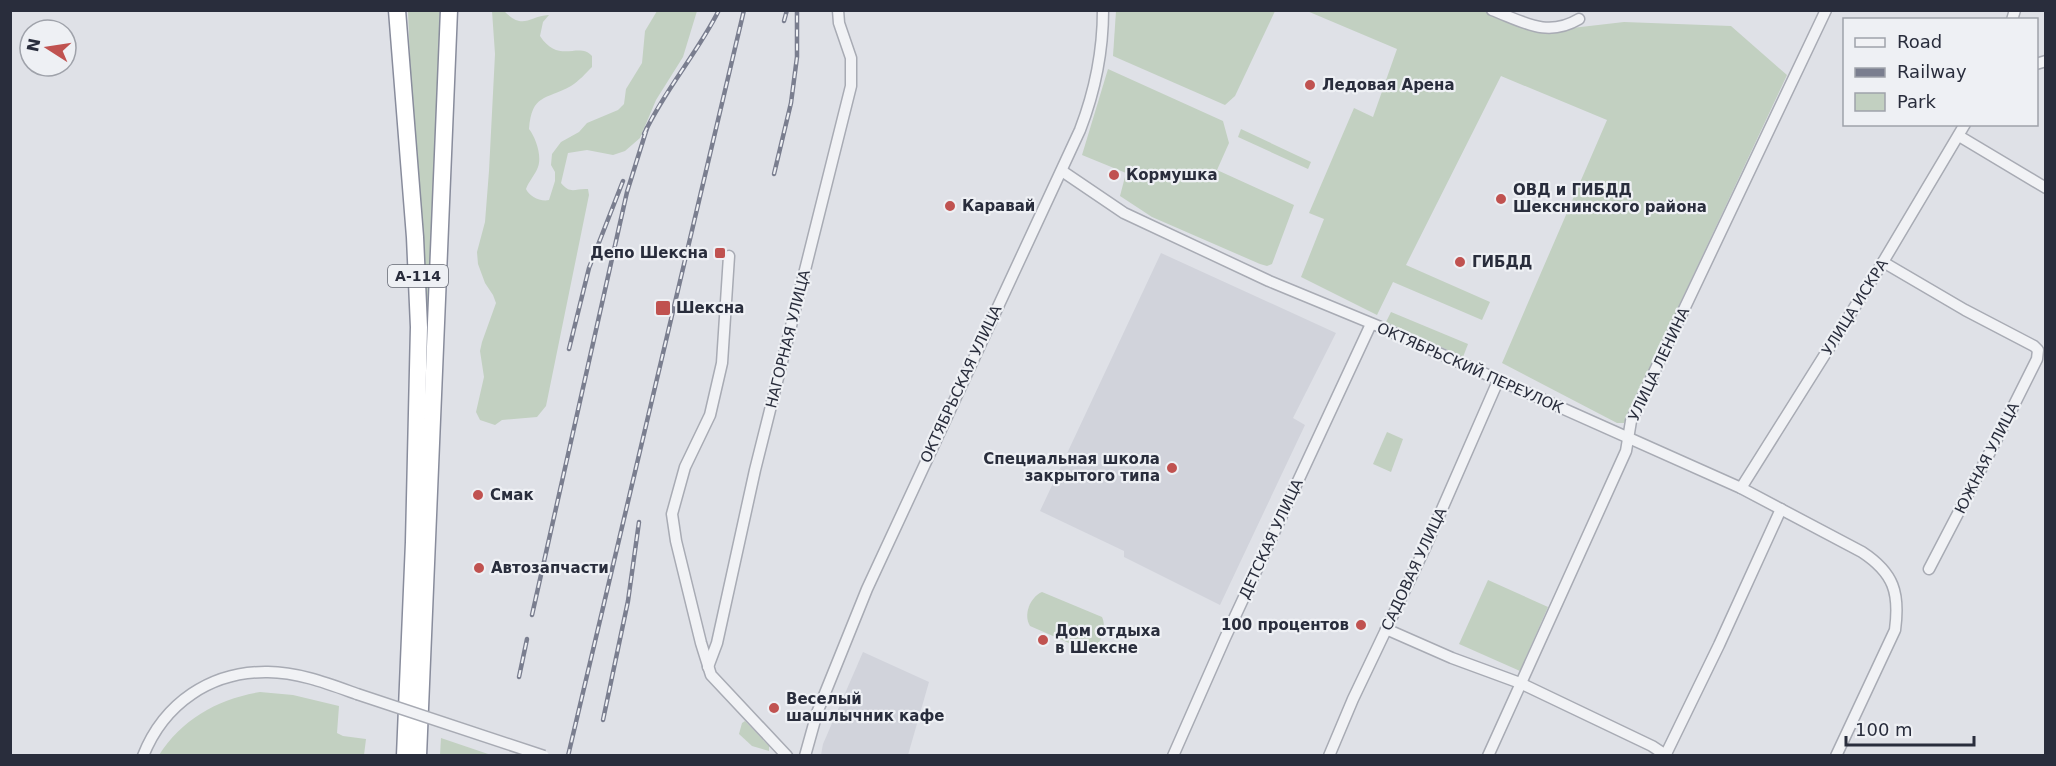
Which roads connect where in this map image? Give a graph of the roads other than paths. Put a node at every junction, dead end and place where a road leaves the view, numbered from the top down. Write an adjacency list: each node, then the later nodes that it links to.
1 (397, 10): 11 (highway, А-114)
2 (404, 10): 11 (highway, А-114)
3 (447, 10): 28 (highway, А-114)
4 (838, 10): 23 (street, НАГОРНАЯ УЛИЦА)
5 (1104, 10): 12 (street, ОКТЯБРЬСКАЯ УЛИЦА)
6 (1492, 10): 8 (street)
7 (1827, 10): 18 (street, УЛИЦА ЛЕНИНА)
8 (1579, 19)
9 (1964, 126): 10 (street, УЛИЦА ИСКРА)
10 (1959, 136): 13 (street); 15 (street, УЛИЦА ИСКРА)
11 (407, 145): 25 (highway, А-114)
12 (1062, 171): 16 (street, ОКТЯБРЬСКИЙ ПЕРЕУЛОК); 31 (street, ОКТЯБРЬСКАЯ УЛИЦА)
13 (2046, 188)
14 (729, 256): 23 (street)
15 (1883, 262): 19 (street, УЛИЦА ИСКРА); 21 (street, ЮЖНАЯ УЛИЦА)
16 (1371, 324): 17 (street, ОКТЯБРЬСКИЙ ПЕРЕУЛОК); 32 (street, ДЕТСКАЯ УЛИЦА)
17 (1498, 381): 18 (street, ОКТЯБРЬСКИЙ ПЕРЕУЛОК); 22 (street, САДОВАЯ УЛИЦА)
18 (1628, 438): 19 (street, ОКТЯБРЬСКИЙ ПЕРЕУЛОК); 24 (street, УЛИЦА ЛЕНИНА)
19 (1741, 488): 20 (street, ОКТЯБРЬСКИЙ ПЕРЕУЛОК)
20 (1781, 509): 26 (street); 35 (street, ОКТЯБРЬСКИЙ ПЕРЕУЛОК)
21 (1929, 569)
22 (1386, 629): 24 (street); 33 (street, САДОВАЯ УЛИЦА)
23 (708, 667): 30 (street)
24 (1520, 683): 26 (street); 34 (street, УЛИЦА ЛЕНИНА)
25 (405, 752)
26 (1666, 755)
27 (143, 756): 29 (street, bridge)
28 (418, 756)
29 (544, 756)
30 (787, 756)
31 (806, 756)
32 (1173, 756)
33 (1329, 756)
34 (1488, 756)
35 (1836, 756)

